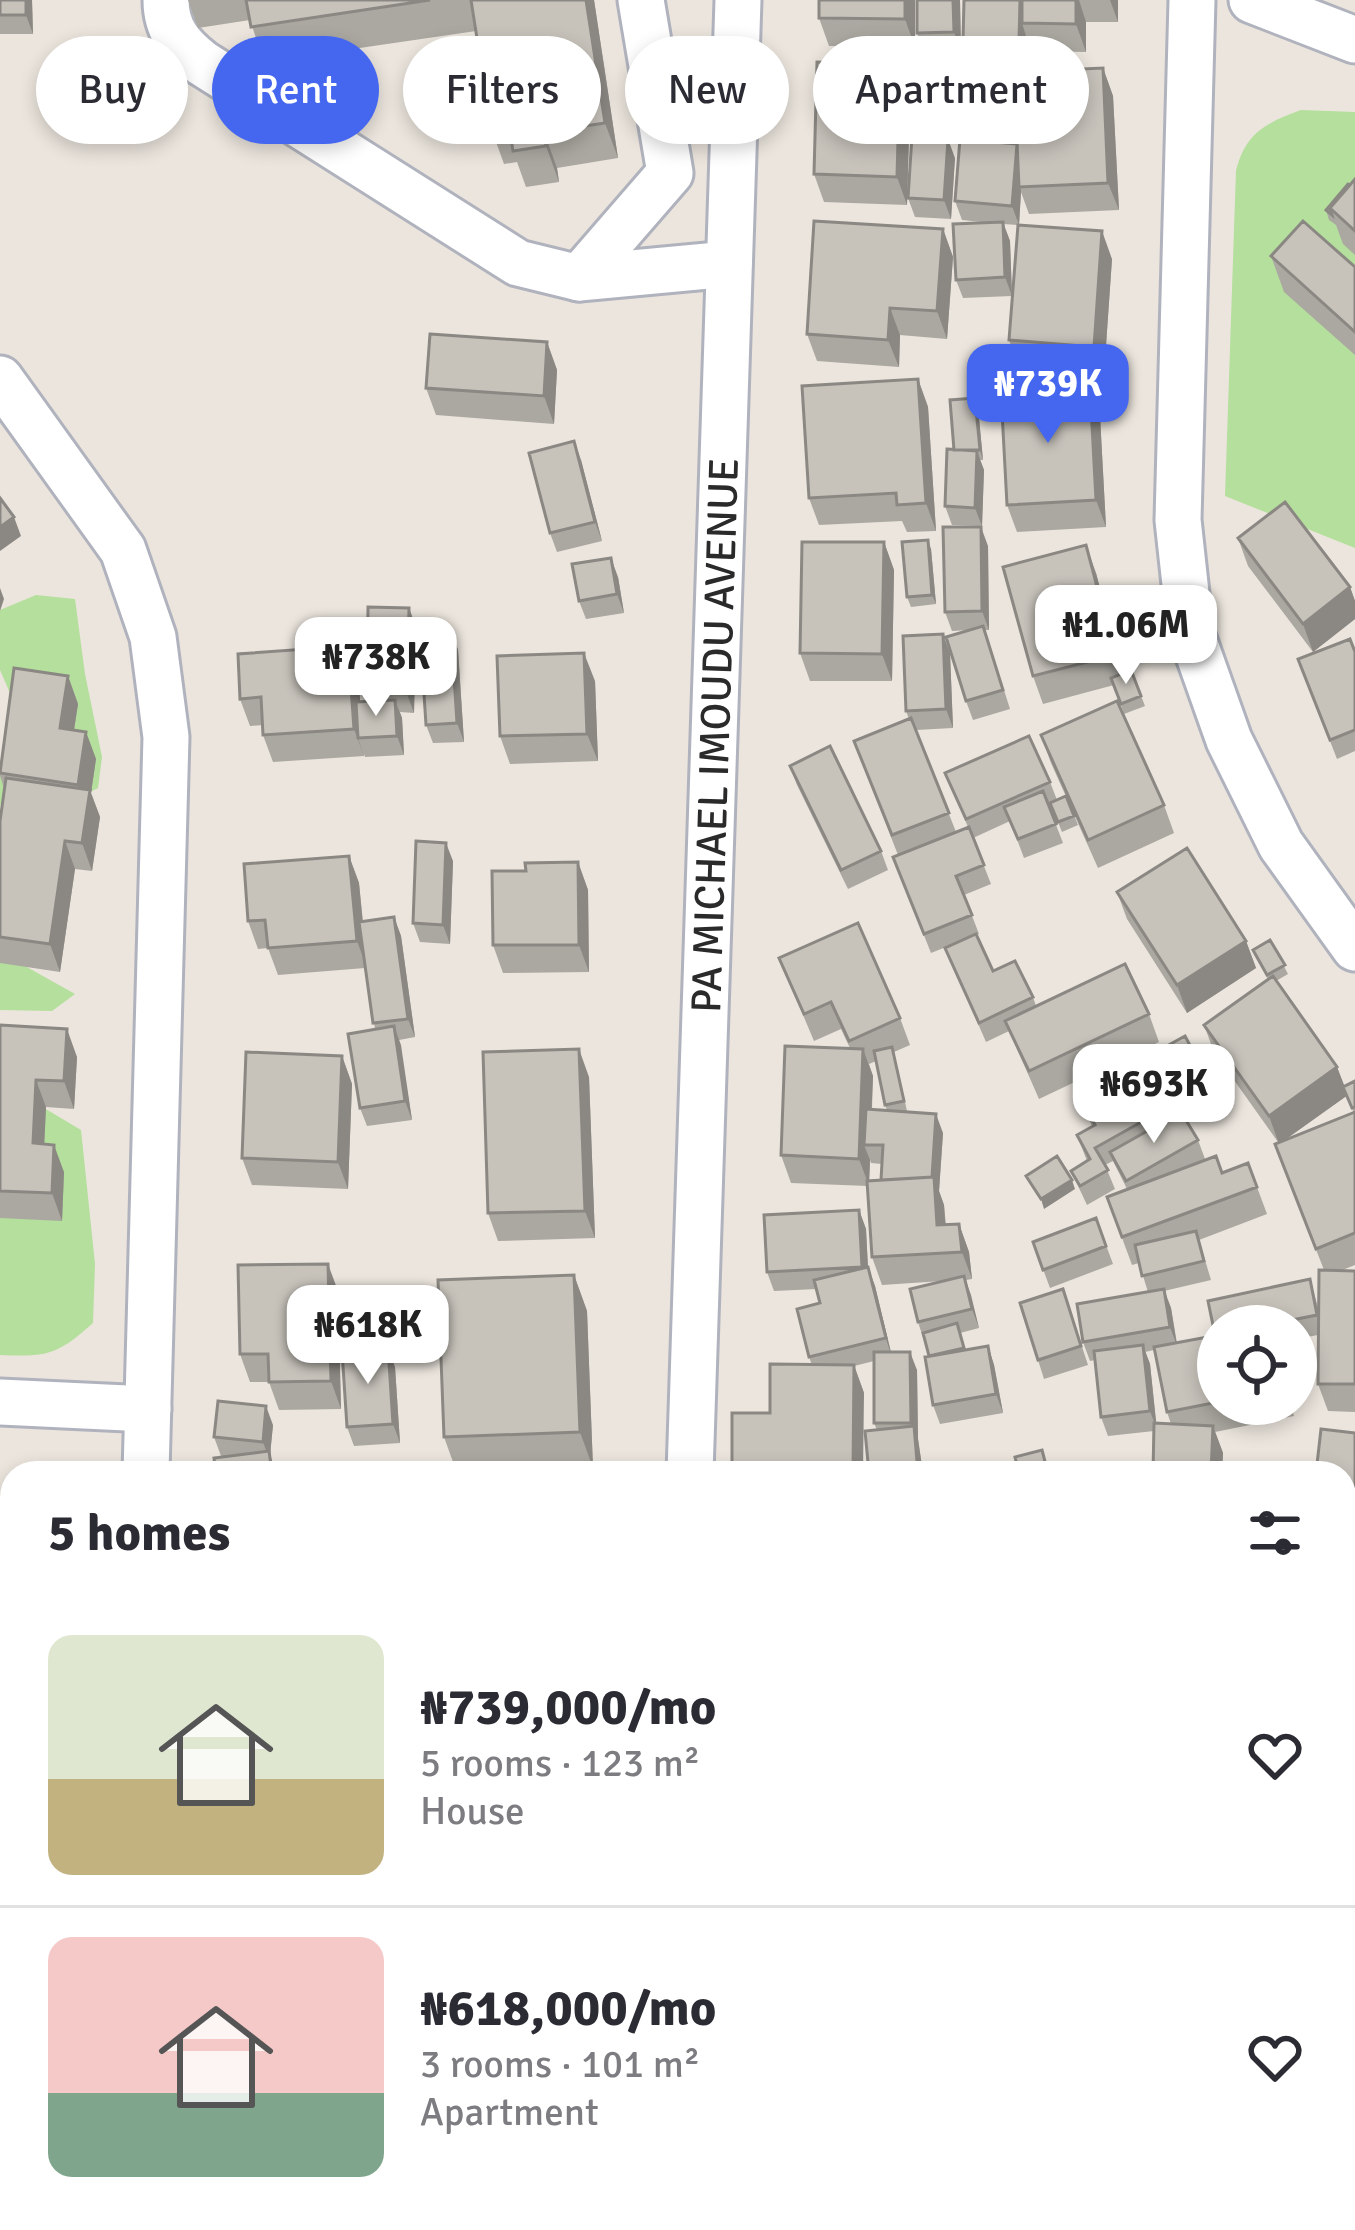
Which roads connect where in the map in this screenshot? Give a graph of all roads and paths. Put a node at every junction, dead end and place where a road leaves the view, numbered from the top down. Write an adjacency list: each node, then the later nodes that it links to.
1 (166, 0): 8 (street)
2 (641, 0): 8 (street)
3 (738, 0): 7 (street, PA MICHAEL IMOUDU AVENUE)
4 (1192, 0): 10 (street)
5 (1252, 0): 6 (street)
6 (1355, 40)
7 (729, 263): 8 (street); 14 (street, PA MICHAEL IMOUDU AVENUE)
8 (579, 278)
9 (0, 380): 12 (street)
10 (1355, 948)
11 (0, 1402): 12 (street)
12 (148, 1409): 13 (street)
13 (146, 1461)
14 (690, 1461)

